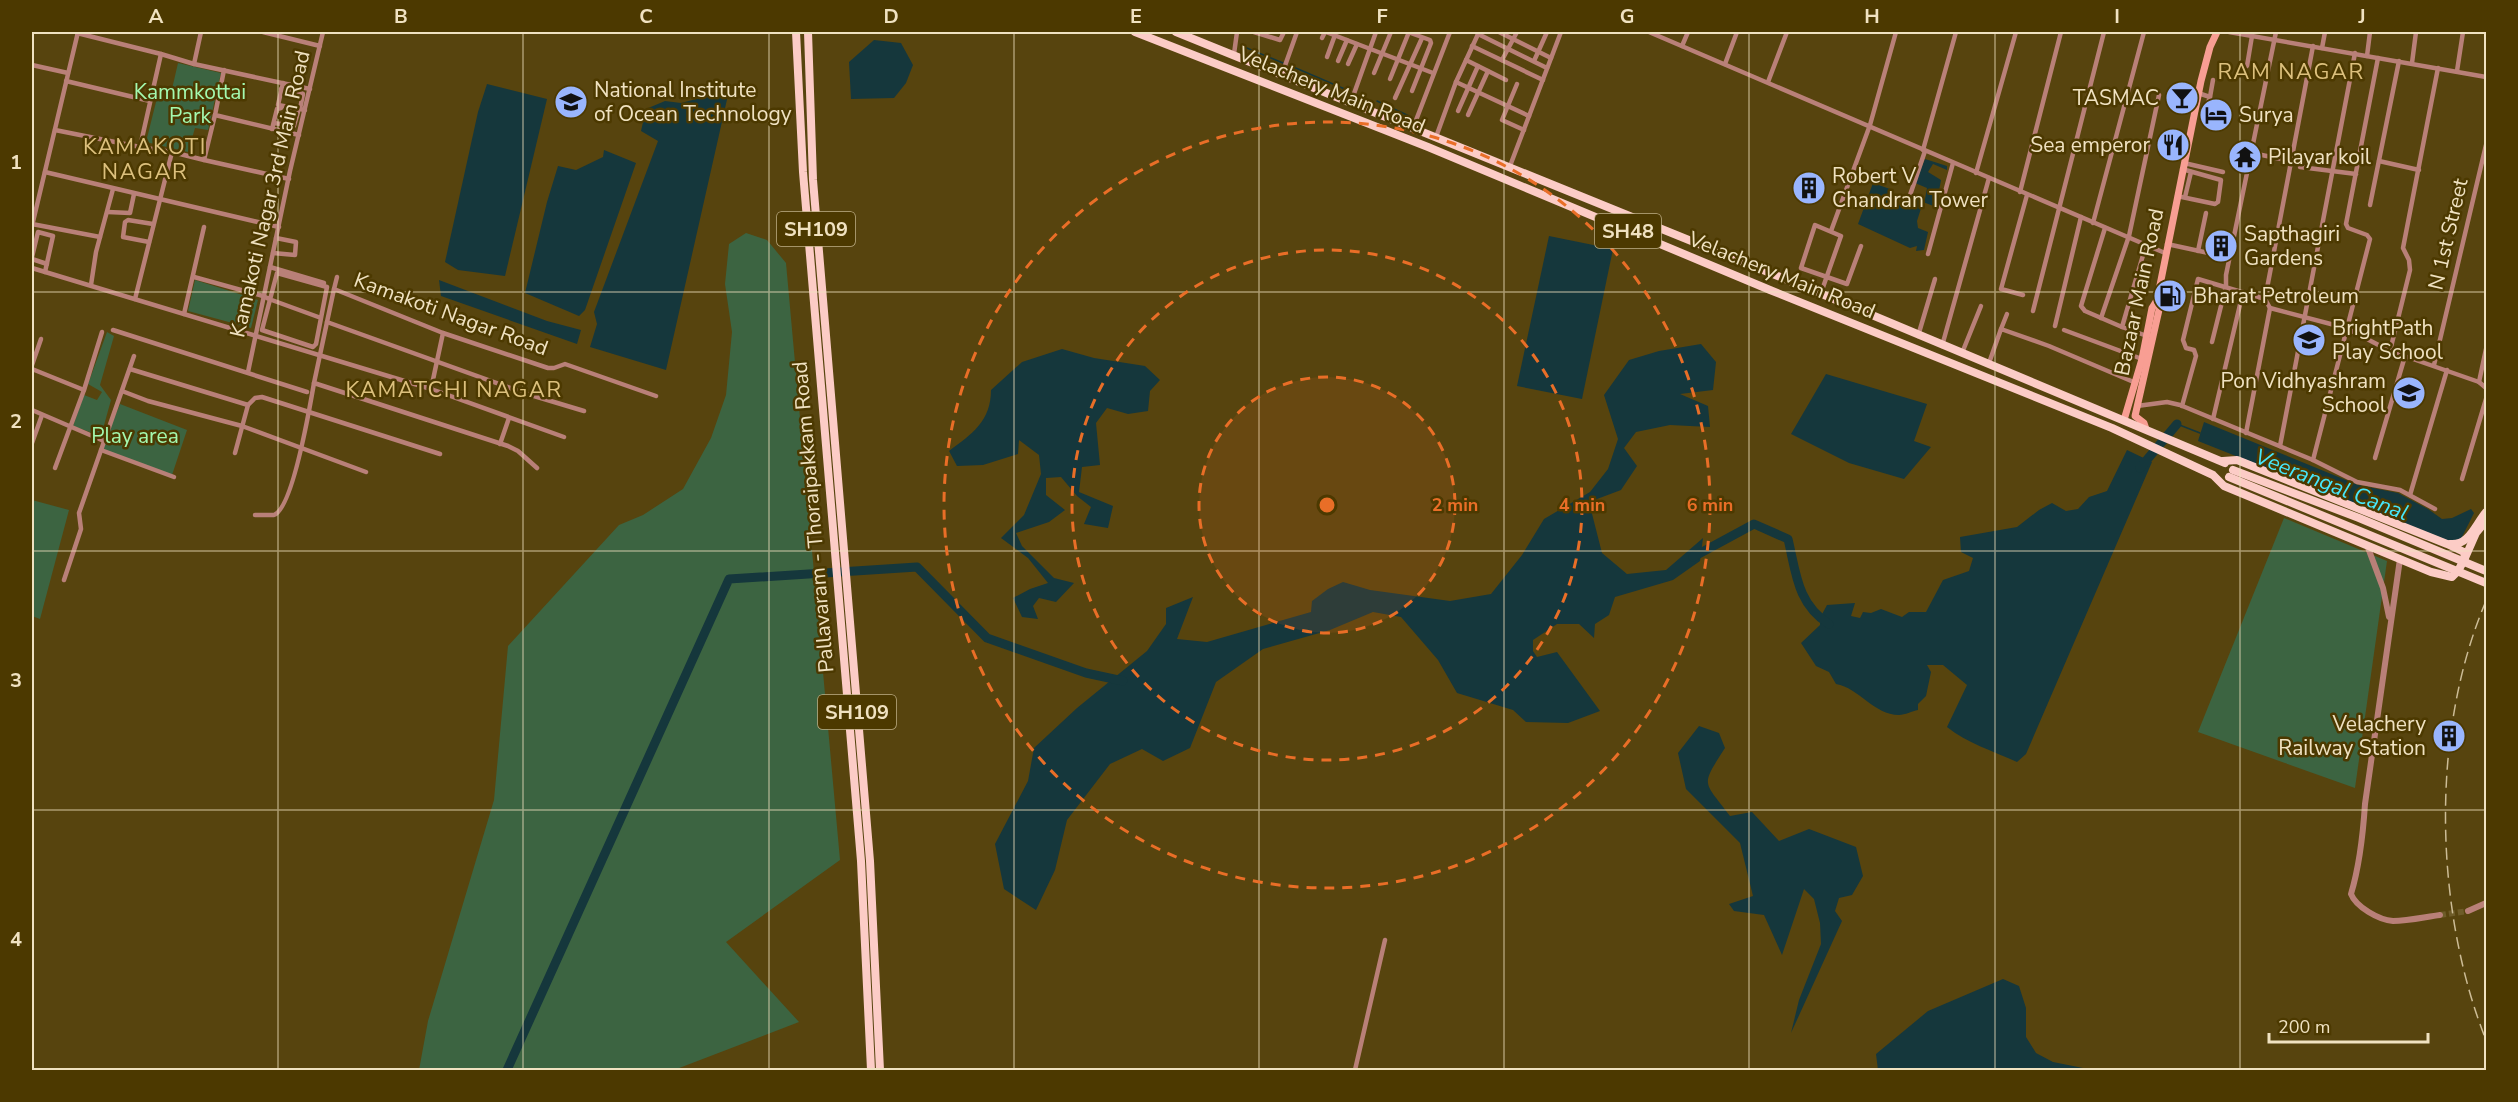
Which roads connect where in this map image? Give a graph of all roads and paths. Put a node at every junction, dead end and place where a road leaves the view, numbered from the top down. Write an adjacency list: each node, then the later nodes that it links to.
1 (78, 32): 57 (street); 85 (street)
2 (201, 32): 72 (street)
3 (263, 32): 49 (street)
4 (323, 32): 49 (street, Kamakoti Nagar 3rd Main Road)
5 (796, 32): 190 (main road, Pallavaram - Thoraipakkam Road / SH109)
6 (808, 32): 190 (main road, Pallavaram - Thoraipakkam Road / SH109)
7 (1136, 32): 193 (main road, Velachery Main Road / SH48)
8 (1176, 32): 58 (main road, Velachery Main Road / SH48)
9 (1237, 32): 58 (street)
10 (1254, 32): 40 (street)
11 (1284, 32): 40 (street)
12 (1298, 32): 88 (street)
13 (1326, 32): 41 (street); 43 (street)
14 (1376, 32): 55 (street)
15 (1391, 32): 59 (street)
16 (1408, 32): 44 (street); 65 (street)
17 (1450, 32): 87 (street)
18 (1499, 32): 45 (street)
19 (1517, 32): 45 (street)
20 (1547, 32): 56 (street)
21 (1562, 32): 63 (street)
22 (1649, 32): 51 (street)
23 (1688, 32): 51 (street)
24 (1737, 32): 75 (street)
25 (1787, 32): 96 (street)
26 (1896, 32): 118 (street)
27 (1956, 32): 127 (street)
28 (2016, 32): 141 (street)
29 (2061, 32): 147 (street)
30 (2104, 32): 155 (street)
31 (2144, 32): 159 (street)
32 (2217, 32): 105 (main road, Bazaar Main Road)
33 (2229, 32): 42 (street)
34 (2276, 32): 46 (street)
35 (2325, 32): 54 (street)
36 (2370, 32): 61 (street)
37 (2416, 32): 71 (street)
38 (2463, 32): 84 (street)
39 (1478, 33): 50 (street); 53 (street)
40 (1271, 34)
41 (1335, 35): 47 (street); 62 (street)
42 (2252, 36): 46 (street); 78 (street)
43 (1322, 38)
44 (1422, 38): 74 (street); 79 (street)
45 (1513, 39): 53 (street); 56 (street)
46 (2275, 39): 52 (street); 129 (street)
47 (1347, 40): 48 (street); 68 (street)
48 (1357, 44): 55 (street); 73 (street)
49 (320, 46): 101 (street, Kamakoti Nagar 3rd Main Road)
50 (1473, 46): 66 (street); 67 (street)
51 (1682, 46): 75 (street)
52 (2313, 46): 54 (street); 131 (street)
53 (1508, 48): 67 (street); 69 (street)
54 (2322, 48): 60 (street)
55 (1369, 49): 59 (street); 110 (street)
56 (1539, 51): 63 (street); 69 (street)
57 (160, 54): 72 (street); 109 (street)
58 (1234, 54): 88 (main road, Velachery Main Road / SH48)
59 (1381, 54): 65 (street); 86 (street)
60 (2355, 54): 61 (street); 140 (street)
61 (2367, 56): 64 (street)
62 (1327, 57)
63 (1551, 58): 80 (street)
64 (2379, 58): 70 (street); 143 (street)
65 (1398, 59): 74 (street); 90 (street)
66 (1466, 60): 77 (street); 95 (street)
67 (1502, 60): 92 (street)
68 (1338, 61)
69 (1534, 61): 80 (street)
70 (2400, 61): 71 (street); 132 (street)
71 (2412, 63): 81 (street)
72 (194, 64): 82 (street)
73 (1348, 64)
74 (1411, 64): 79 (street); 108 (street)
75 (1725, 64): 96 (street)
76 (32, 65): 85 (street)
77 (1478, 66): 83 (street); 99 (street)
78 (2244, 67)
79 (1421, 68): 87 (street); 103 (street)
80 (1548, 68): 92 (street)
81 (2438, 68): 84 (street); 137 (street)
82 (224, 70): 97 (street); 115 (street)
83 (1488, 70): 91 (street); 104 (street)
84 (2457, 71): 89 (street)
85 (68, 73): 94 (street)
86 (1374, 73)
87 (1433, 73): 120 (street)
88 (1282, 74): 110 (main road, Velachery Main Road / SH48)
89 (2487, 76)
90 (1390, 79)
91 (1506, 80)
92 (1543, 80): 117 (street)
93 (2213, 80): 107 (street)
94 (66, 81): 109 (street); 121 (street)
95 (1456, 82): 99 (street); 124 (street)
96 (1768, 82): 118 (street)
97 (283, 83): 100 (street); 102 (street)
98 (1517, 84): 112 (street)
99 (1468, 87): 104 (street); 114 (street)
100 (281, 89): 102 (street); 113 (street)
101 (310, 89): 102 (street); 113 (street, Kamakoti Nagar 3rd Main Road)
102 (300, 90): 113 (street)
103 (1412, 91)
104 (1479, 92): 112 (street); 116 (street)
105 (2198, 93): 107 (street); 135 (main road, Bazaar Main Road)
106 (2159, 95): 170 (street)
107 (2210, 97): 111 (street)
108 (1395, 98)
109 (150, 100): 126 (street)
110 (1351, 102): 120 (main road, Velachery Main Road / SH48)
111 (2207, 105)
112 (1508, 106): 117 (street); 122 (street)
113 (302, 111): 119 (street); 119 (street); 123 (street, Kamakoti Nagar 3rd Main Road)
114 (1458, 111)
115 (215, 115): 119 (street); 130 (street)
116 (1468, 115)
117 (1529, 116): 122 (street)
118 (1870, 125): 127 (street); 166 (street)
119 (273, 126): 123 (street)
120 (1413, 128): 124 (main road, Velachery Main Road / SH48)
121 (55, 130): 126 (street); 138 (street)
122 (1524, 130): 134 (street)
123 (299, 135): 145 (street, Kamakoti Nagar 3rd Main Road)
124 (1436, 137): 134 (main road, Velachery Main Road / SH48)
125 (2487, 145): 237 (street, N 1st Street)
126 (140, 147): 128 (street)
127 (1924, 151): 133 (street); 153 (street)
128 (172, 152): 130 (street); 152 (street)
129 (2252, 153): 131 (street); 195 (street)
130 (204, 160): 145 (street)
131 (2291, 160): 203 (street)
132 (2379, 161): 137 (street); 154 (street)
133 (1953, 163): 141 (street); 180 (street)
134 (1510, 166): 185 (main road, Velachery Main Road / SH48)
135 (2183, 166): 139 (street); 142 (street); 150 (main road, Bazaar Main Road)
136 (2300, 167): 140 (street)
137 (2419, 170): 229 (street)
138 (45, 171): 146 (street); 161 (street)
139 (2191, 171): 151 (street); 151 (street)
140 (2332, 171): 143 (street); 210 (street)
141 (1976, 173): 144 (street)
142 (2222, 174)
143 (2356, 174): 216 (street)
144 (1989, 178): 147 (street); 227 (street)
145 (289, 179): 164 (street, Kamakoti Nagar 3rd Main Road)
146 (113, 189): 148 (street); 156 (street)
147 (2020, 192): 149 (street)
148 (134, 194): 152 (street); 156 (street)
149 (2027, 195): 155 (street); 199 (street)
150 (2177, 196): 151 (street); 173 (main road, Bazaar Main Road)
151 (2185, 197)
152 (159, 199): 160 (street); 164 (street)
153 (1908, 201)
154 (2370, 205)
155 (2059, 208): 158 (street); 207 (street)
156 (108, 213): 168 (street)
157 (2206, 213): 176 (street)
158 (2081, 217): 159 (street); 214 (street)
159 (2093, 223): 165 (street)
160 (153, 224): 172 (street); 172 (street)
161 (32, 225): 162 (street)
162 (41, 226): 167 (street); 168 (street)
163 (204, 227): 188 (street)
164 (279, 228): 169 (street, Kamakoti Nagar 3rd Main Road)
165 (2105, 228): 170 (street); 212 (street)
166 (1831, 231): 187 (street); 187 (street)
167 (39, 232): 171 (street); 182 (street)
168 (100, 237): 194 (street)
169 (276, 238): 178 (street, Kamakoti Nagar 3rd Main Road); 178 (street)
170 (2128, 238): 174 (street); 212 (street)
171 (33, 241): 177 (street)
172 (149, 242): 201 (street)
173 (2167, 244): 176 (street); 179 (main road, Bazaar Main Road)
174 (2146, 245): 179 (street); 215 (street)
175 (1861, 246): 187 (street)
176 (2198, 251): 181 (street)
177 (32, 253): 182 (street)
178 (273, 253): 183 (street, Kamakoti Nagar 3rd Main Road)
179 (2165, 253): 204 (main road, Bazaar Main Road)
180 (1928, 254)
181 (2213, 254)
182 (47, 264): 186 (street)
183 (270, 267): 192 (street); 200 (street, Kamakoti Nagar 3rd Main Road)
184 (32, 268): 186 (street)
185 (1758, 269): 193 (main road); 198 (main road, Velachery Main Road / SH48)
186 (45, 272): 194 (street)
187 (1826, 276): 198 (street)
188 (194, 277): 200 (street); 208 (street)
189 (337, 277): 196 (street)
190 (816, 279): 293 (main road, Pallavaram - Thoraipakkam Road / SH109)
191 (1935, 279): 223 (street)
192 (324, 283)
193 (1752, 283): 284 (main road, Velachery Main Road / SH48)
194 (91, 285): 201 (street)
195 (2226, 286): 197 (street); 226 (street); 254 (street)
196 (334, 289): 213 (street, Kamakoti Nagar Road); 221 (street, Kamakoti Nagar Road)
197 (2243, 292): 203 (street); 260 (street)
198 (1819, 293): 223 (main road, Velachery Main Road / SH48)
199 (2023, 295)
200 (263, 296): 202 (street); 222 (street, Kamakoti Nagar 3rd Main Road)
201 (135, 299): 208 (street)
202 (269, 299): 211 (street); 211 (street); 211 (street)
203 (2265, 299): 206 (street)
204 (2157, 300): 224 (main road, Bazaar Main Road); 253 (main road)
205 (1981, 306): 230 (street)
206 (2270, 308): 210 (street); 267 (street)
207 (2033, 312)
208 (184, 314): 222 (street)
209 (2007, 314): 217 (street)
210 (2306, 316): 216 (street); 272 (street)
211 (321, 318)
212 (2101, 318): 215 (street)
213 (327, 322): 231 (street, Kamakoti Nagar Road); 235 (street)
214 (2055, 326)
215 (2122, 327): 224 (street)
216 (2346, 328): 229 (street); 278 (street)
217 (2001, 329): 236 (street); 244 (street)
218 (112, 330): 241 (street)
219 (2064, 330): 234 (street)
220 (102, 332): 247 (street)
221 (443, 333): 235 (street); 250 (street, Kamakoti Nagar Road)
222 (254, 335): 231 (street); 241 (street, Kamakoti Nagar 3rd Main Road)
223 (1918, 336): 227 (main road, Velachery Main Road / SH48)
224 (2147, 336): 234 (main road, Bazaar Main Road)
225 (41, 339): 238 (street)
226 (2212, 342)
227 (1942, 346): 230 (main road, Velachery Main Road / SH48)
228 (2487, 349): 242 (street)
229 (2390, 351): 233 (street)
230 (1962, 354): 236 (main road, Velachery Main Road / SH48)
231 (320, 355): 243 (street, Kamakoti Nagar Road); 246 (street)
232 (134, 356): 239 (street)
233 (2405, 356): 237 (street); 277 (street)
234 (2142, 359): 244 (main road, Bazaar Main Road)
235 (438, 361): 246 (street); 256 (street)
236 (1989, 363): 261 (main road, Velachery Main Road / SH48)
237 (2434, 365): 240 (street)
238 (32, 367): 247 (street)
239 (130, 369): 248 (street); 252 (street)
240 (2447, 370): 242 (street); 287 (street)
241 (248, 372): 249 (street)
242 (2479, 382): 245 (street)
243 (315, 383): 257 (street, Kamakoti Nagar Road); 271 (street)
244 (2136, 383): 261 (main road, Bazaar Main Road)
245 (2487, 388)
246 (431, 389): 259 (street)
247 (84, 390): 265 (street)
248 (122, 391): 264 (street); 269 (street)
249 (307, 392)
250 (656, 396)
251 (2487, 399): 262 (street)
252 (248, 405): 257 (street); 264 (street)
253 (2137, 406): 254 (street); 266 (main road)
254 (2182, 406): 260 (street)
255 (32, 410): 258 (street)
256 (584, 411)
257 (308, 413): 274 (street, Kamakoti Nagar Road); 276 (street)
258 (42, 415): 265 (street); 270 (street)
259 (509, 418): 268 (street); 271 (street)
260 (2213, 419): 267 (street)
261 (2124, 420): 266 (main road, Velachery Main Road / SH48)
262 (2480, 420): 263 (street); 286 (street)
263 (2487, 423)
264 (242, 426): 274 (street); 275 (street)
265 (69, 428): 269 (street); 280 (street)
266 (2146, 429): 279 (main road, Velachery Main Road / SH48)
267 (2246, 433): 272 (street)
268 (564, 437)
269 (104, 441): 273 (street)
270 (32, 442)
271 (500, 444): 281 (street)
272 (2280, 446): 278 (street)
273 (101, 450): 285 (street); 301 (street)
274 (302, 450): 282 (street); 290 (street, Kamakoti Nagar Road)
275 (235, 453)
276 (440, 454)
277 (2375, 458)
278 (2313, 460): 287 (street)
279 (2223, 461): 283 (main road, SH48); 294 (main road)
280 (55, 468)
281 (537, 468)
282 (366, 472)
283 (2231, 473): 284 (main road, SH48); 299 (main road, SH48, bridge); 302 (main road, SH48, bridge)
284 (2213, 475): 296 (main road)
285 (174, 477)
286 (2462, 479)
287 (2410, 495): 288 (street)
288 (2434, 509)
289 (2487, 512): 292 (main road)
290 (255, 515)
291 (2487, 521): 292 (main road)
292 (2474, 532): 295 (main road)
293 (837, 534): 300 (main road, Pallavaram - Thoraipakkam Road / SH109); 300 (main road, Pallavaram - Thoraipakkam Road / SH109)
294 (2447, 544): 295 (main road); 297 (main road)
295 (2467, 544): 297 (main road)
296 (2367, 545): 298 (main road); 305 (street)
297 (2465, 558): 298 (main road)
298 (2400, 559): 305 (street)
299 (2487, 571)
300 (841, 578): 303 (main road, Pallavaram - Thoraipakkam Road / SH109); 304 (main road, Pallavaram - Thoraipakkam Road / SH109)
301 (64, 580)
302 (2487, 583)
303 (849, 620): 304 (main road); 306 (main road, Pallavaram - Thoraipakkam Road / SH109)
304 (840, 621): 307 (main road, Pallavaram - Thoraipakkam Road / SH109)
305 (2391, 623): 311 (street)
306 (866, 812): 307 (main road); 308 (main road, Pallavaram - Thoraipakkam Road / SH109)
307 (856, 813): 308 (main road, Pallavaram - Thoraipakkam Road / SH109)
308 (864, 855): 313 (main road, Pallavaram - Thoraipakkam Road / SH109); 313 (main road, Pallavaram - Thoraipakkam Road / SH109)
309 (2487, 903): 310 (street)
310 (2468, 911)
311 (2440, 915)
312 (1385, 940): 317 (street)
313 (870, 955): 314 (main road, Pallavaram - Thoraipakkam Road / SH109)
314 (875, 1054): 315 (main road, Pallavaram - Thoraipakkam Road / SH109); 316 (main road, Pallavaram - Thoraipakkam Road / SH109)
315 (871, 1071)
316 (880, 1071)
317 (1355, 1071)

